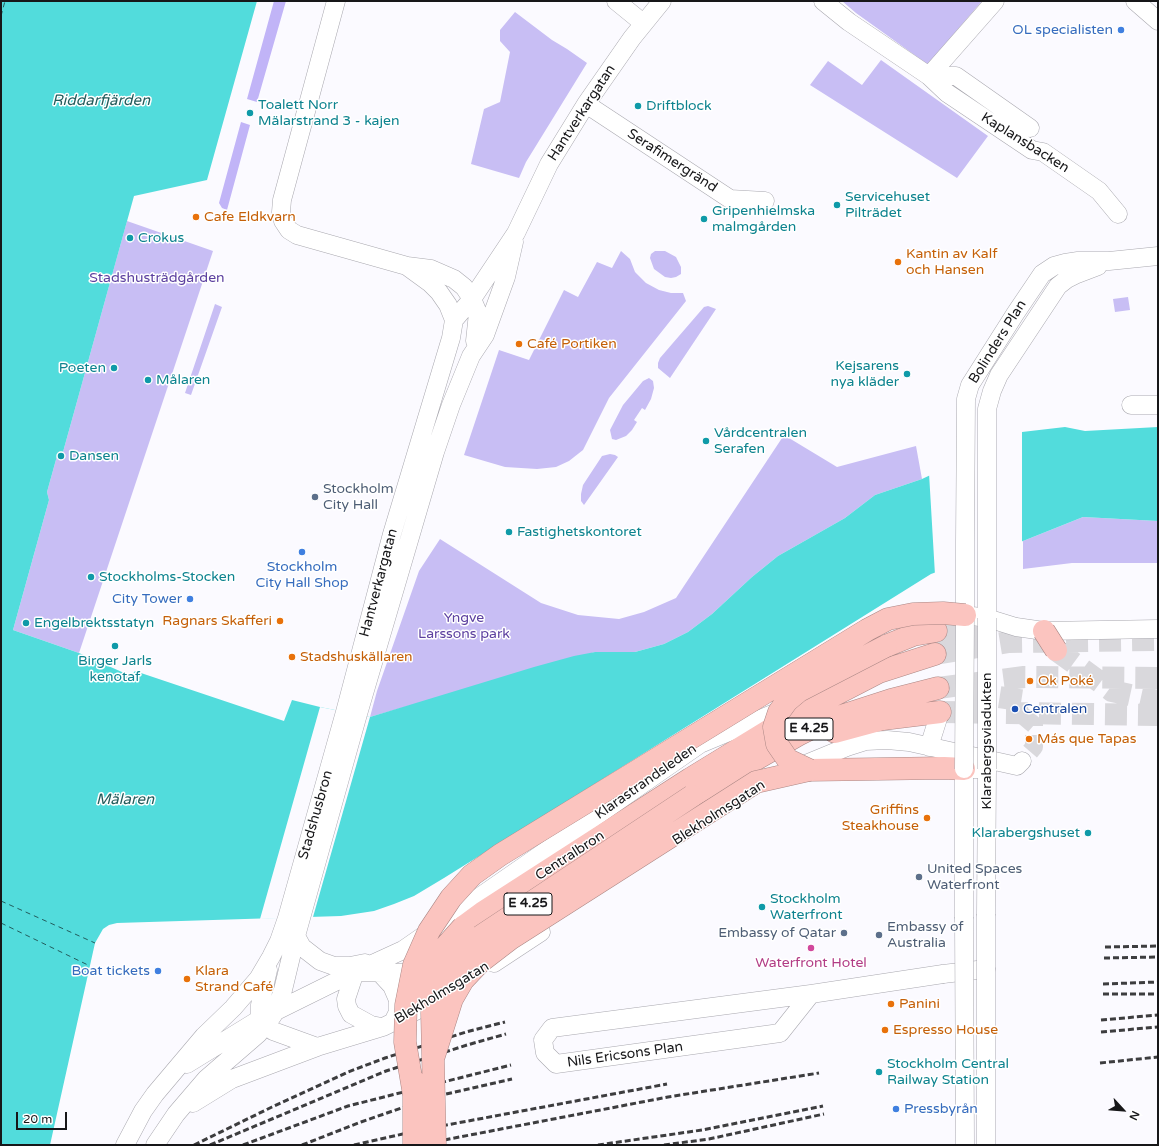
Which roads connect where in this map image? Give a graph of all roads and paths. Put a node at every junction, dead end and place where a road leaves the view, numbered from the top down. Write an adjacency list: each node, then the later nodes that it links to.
1 (336, 1): 17 (street)
2 (616, 1): 8 (street)
3 (662, 1): 8 (street, Hantverkargatan)
4 (823, 1): 9 (street, Kaplansbacken)
5 (995, 1): 9 (street)
6 (1135, 1): 7 (street)
7 (1158, 21)
8 (643, 23): 10 (street, Hantverkargatan)
9 (929, 76): 11 (street, Kaplansbacken); 13 (street, Kaplansbacken)
10 (586, 104): 12 (street, Serafimergränd); 14 (street, Hantverkargatan)
11 (1030, 128)
12 (765, 201)
13 (1118, 214)
14 (516, 233): 18 (street, Hantverkargatan); 20 (street, Hantverkargatan)
15 (1158, 256): 16 (street)
16 (1109, 262): 23 (street, Bolinders Plan); 24 (street, Bolinders Plan)
17 (407, 266): 18 (street); 19 (street)
18 (472, 299): 19 (street, Hantverkargatan); 20 (street, Hantverkargatan)
19 (454, 320): 35 (street, Hantverkargatan)
20 (471, 356): 35 (street, Hantverkargatan)
21 (1131, 405): 22 (street)
22 (1158, 405)
23 (987, 410): 26 (street, Klarabergsviadukten)
24 (965, 414): 25 (street, Klarabergsviadukten)
25 (965, 615): 26 (street); 38 (street, Klarabergsviadukten, bridge); 56 (highway, bridge)
26 (987, 618): 29 (street); 39 (street, Klarabergsviadukten, bridge)
27 (1158, 628): 29 (street)
28 (936, 631): 40 (highway, bridge)
29 (1044, 631): 30 (highway, bridge)
30 (1056, 650)
31 (935, 654): 32 (highway, Klarastrandsleden / E 4.25)
32 (879, 672): 41 (highway, Centralbron / E 4.25); 46 (street, Klarastrandsleden)
33 (938, 688): 41 (highway, E 4.25)
34 (940, 712): 36 (street); 41 (highway)
35 (352, 713): 42 (street, Stadshusbron)
36 (929, 747): 37 (street, Blekholmsgatan); 45 (street, Blekholmsgatan)
37 (1022, 761)
38 (964, 769): 39 (street); 40 (highway); 48 (street, Klarabergsviadukten, bridge)
39 (987, 769): 47 (street, Klarabergsviadukten, bridge)
40 (808, 770): 54 (highway, bridge)
41 (691, 788): 54 (highway, Centralbron / E 4.25, bridge); 56 (highway, Centralbron / E 4.25, bridge)
42 (294, 918): 43 (street, Klarastrandsleden); 44 (street, Klarastrandsleden)
43 (296, 936): 46 (street, Klarastrandsleden); 51 (street, Klarastrandsleden)
44 (271, 958): 51 (street, Klarastrandsleden); 55 (street, Klarastrandsleden)
45 (499, 960): 46 (street, Blekholmsgatan); 52 (street, Blekholmsgatan)
46 (382, 966): 49 (street, Klarastrandsleden); 52 (street)
47 (986, 969): 48 (street, Nils Ericsons Plan); 57 (street, Klarabergsviadukten, bridge)
48 (964, 971): 50 (street, Nils Ericsons Plan, bridge); 58 (street, Klarabergsviadukten, bridge)
49 (355, 972): 51 (street, Klarastrandsleden); 52 (street)
50 (811, 994): 50 (street, Nils Ericsons Plan, bridge)
51 (267, 1019): 53 (street); 55 (street, Klarastrandsleden); 59 (street, Klarastrandsleden)
52 (388, 1025): 53 (street, Blekholmsgatan)
53 (317, 1047): 59 (street, Blekholmsgatan)
54 (433, 1059): 63 (highway, Centralbron / E 4.25, bridge)
55 (174, 1072): 60 (street, Klarastrandsleden)
56 (414, 1095): 62 (highway, Centralbron / E 4.25, bridge)
57 (986, 1106): 58 (street); 65 (street, Klarabergsviadukten, bridge)
58 (965, 1107): 64 (street, Klarabergsviadukten, bridge)
59 (176, 1114): 61 (street, Klarastrandsleden)
60 (125, 1145)
61 (155, 1145)
62 (414, 1145)
63 (435, 1145)
64 (965, 1145)
65 (986, 1145)

